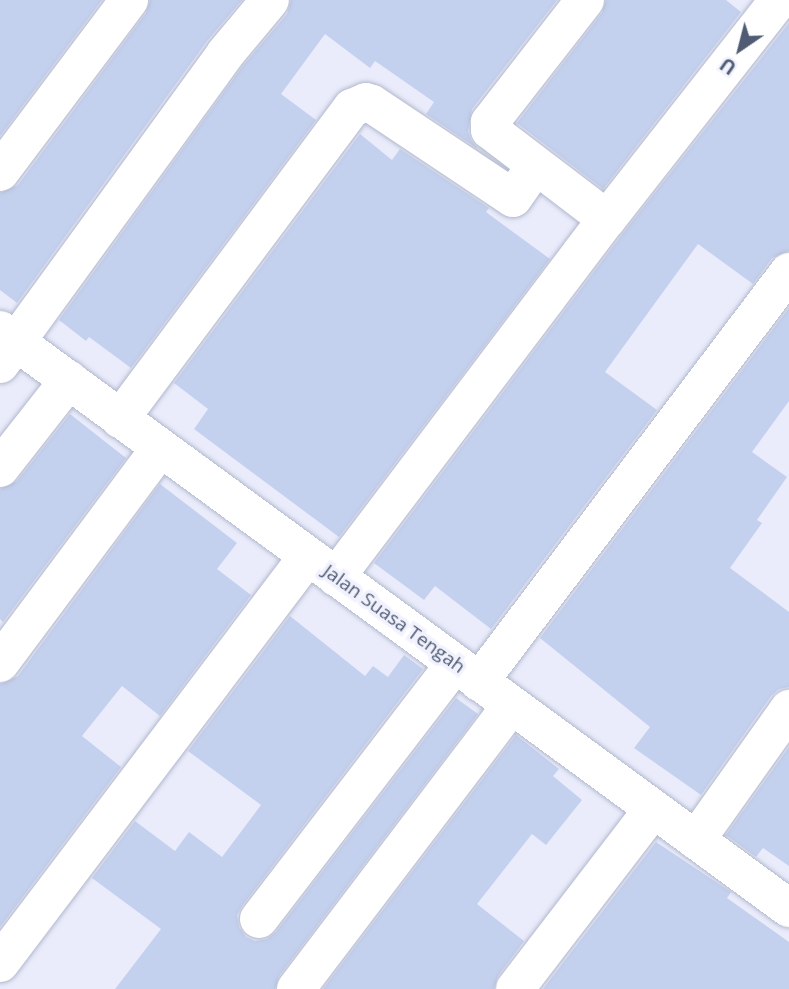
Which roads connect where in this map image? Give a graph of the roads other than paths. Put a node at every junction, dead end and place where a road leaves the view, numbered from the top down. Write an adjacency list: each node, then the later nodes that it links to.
1 (129, 0): 6 (street)
2 (270, 0): 9 (street)
3 (585, 0): 5 (street)
4 (779, 0): 7 (street)
5 (536, 167): 7 (street); 11 (street)
6 (0, 172)
7 (607, 219): 14 (street)
8 (789, 272): 16 (street)
9 (6, 346): 10 (street, Jalan Suasa Tengah)
10 (69, 380): 11 (street, Jalan Suasa Tengah); 13 (street)
11 (120, 419): 12 (street, Jalan Suasa Tengah)
12 (160, 448): 14 (street, Jalan Suasa Tengah); 15 (street)
13 (0, 468)
14 (322, 567): 16 (street, Jalan Suasa Tengah); 23 (street)
15 (0, 663)
16 (467, 673): 17 (street, Jalan Suasa Tengah); 22 (street)
17 (511, 706): 19 (street, Jalan Suasa Tengah); 24 (street)
18 (789, 709): 20 (street)
19 (653, 809): 20 (street, Jalan Suasa Tengah); 25 (street)
20 (696, 840): 21 (street, Jalan Suasa Tengah)
21 (788, 906)
22 (259, 919)
23 (0, 962)
24 (296, 989)
25 (515, 989)

